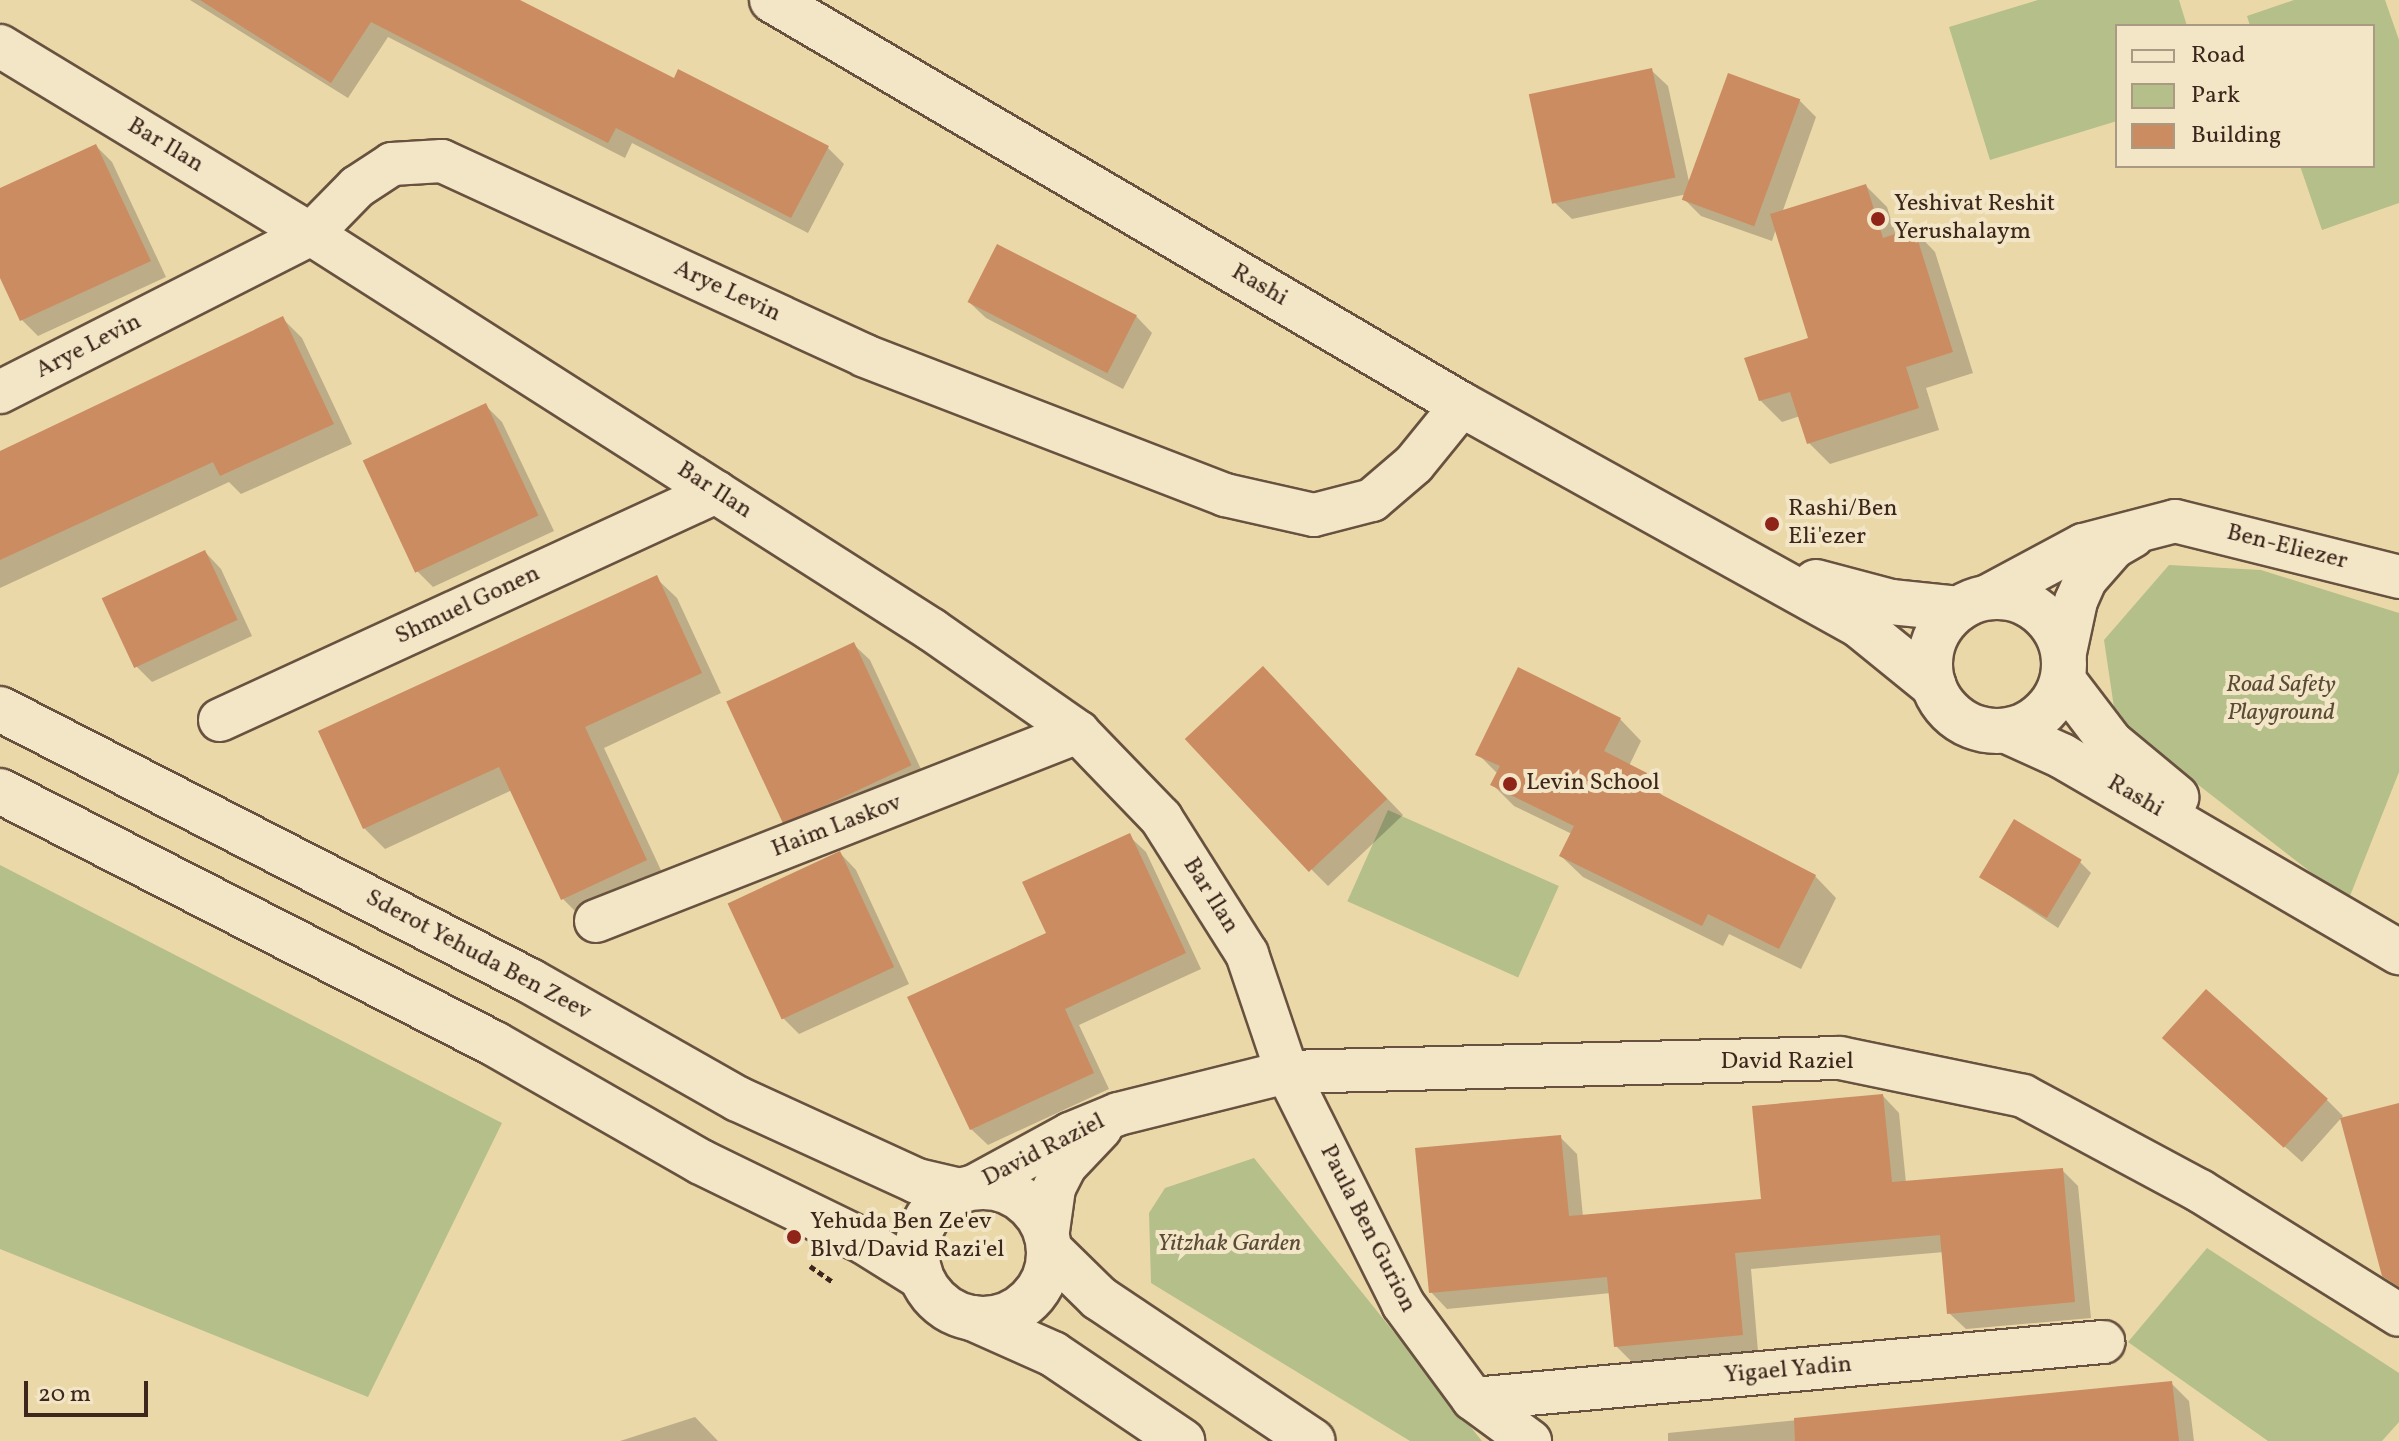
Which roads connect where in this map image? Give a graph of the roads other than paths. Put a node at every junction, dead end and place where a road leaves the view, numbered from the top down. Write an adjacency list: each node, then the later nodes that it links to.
1 (772, 0): 5 (main road, Rashi)
2 (0, 46): 3 (street, Bar Ilan)
3 (311, 234): 4 (street, Arye Levin); 5 (street, Arye Levin); 6 (street, Bar Ilan)
4 (0, 392)
5 (1462, 405): 8 (main road, Rashi)
6 (716, 492): 14 (street, Shmuel Gonen); 16 (street, Bar Ilan)
7 (2175, 521): 9 (street, Ben-Eliezer); 10 (street, Ben-Eliezer); 11 (street, Ben-Eliezer)
8 (1752, 563): 10 (main road, Rashi); 12 (main road, Rashi)
9 (2399, 577)
10 (1972, 603): 11 (main road); 12 (main road)
11 (2063, 669): 15 (main road); 18 (main road, Rashi)
12 (1934, 686): 15 (main road)
13 (0, 709): 23 (main road, Sderot Yehuda Ben Zeev)
14 (220, 720)
15 (2007, 731): 18 (main road, Rashi)
16 (1078, 732): 19 (street, Haim Laskov); 21 (street, Bar Ilan)
17 (0, 791): 25 (main road)
18 (2260, 868): 20 (main road, Rashi)
19 (596, 921)
20 (2399, 952)
21 (1287, 1072): 22 (street, David Raziel); 26 (street, David Raziel); 29 (street, Paula Ben Gurion)
22 (1118, 1114): 23 (street, David Raziel); 24 (street, David Raziel)
23 (966, 1190): 24 (main road); 25 (main road)
24 (1048, 1244): 27 (main road); 31 (main road)
25 (921, 1277): 27 (main road)
26 (2399, 1315)
27 (972, 1318): 30 (main road)
28 (2103, 1342): 29 (street, Yigael Yadin)
29 (1473, 1399): 32 (street, Paula Ben Gurion)
30 (1182, 1441)
31 (1313, 1441)
32 (1530, 1441)

